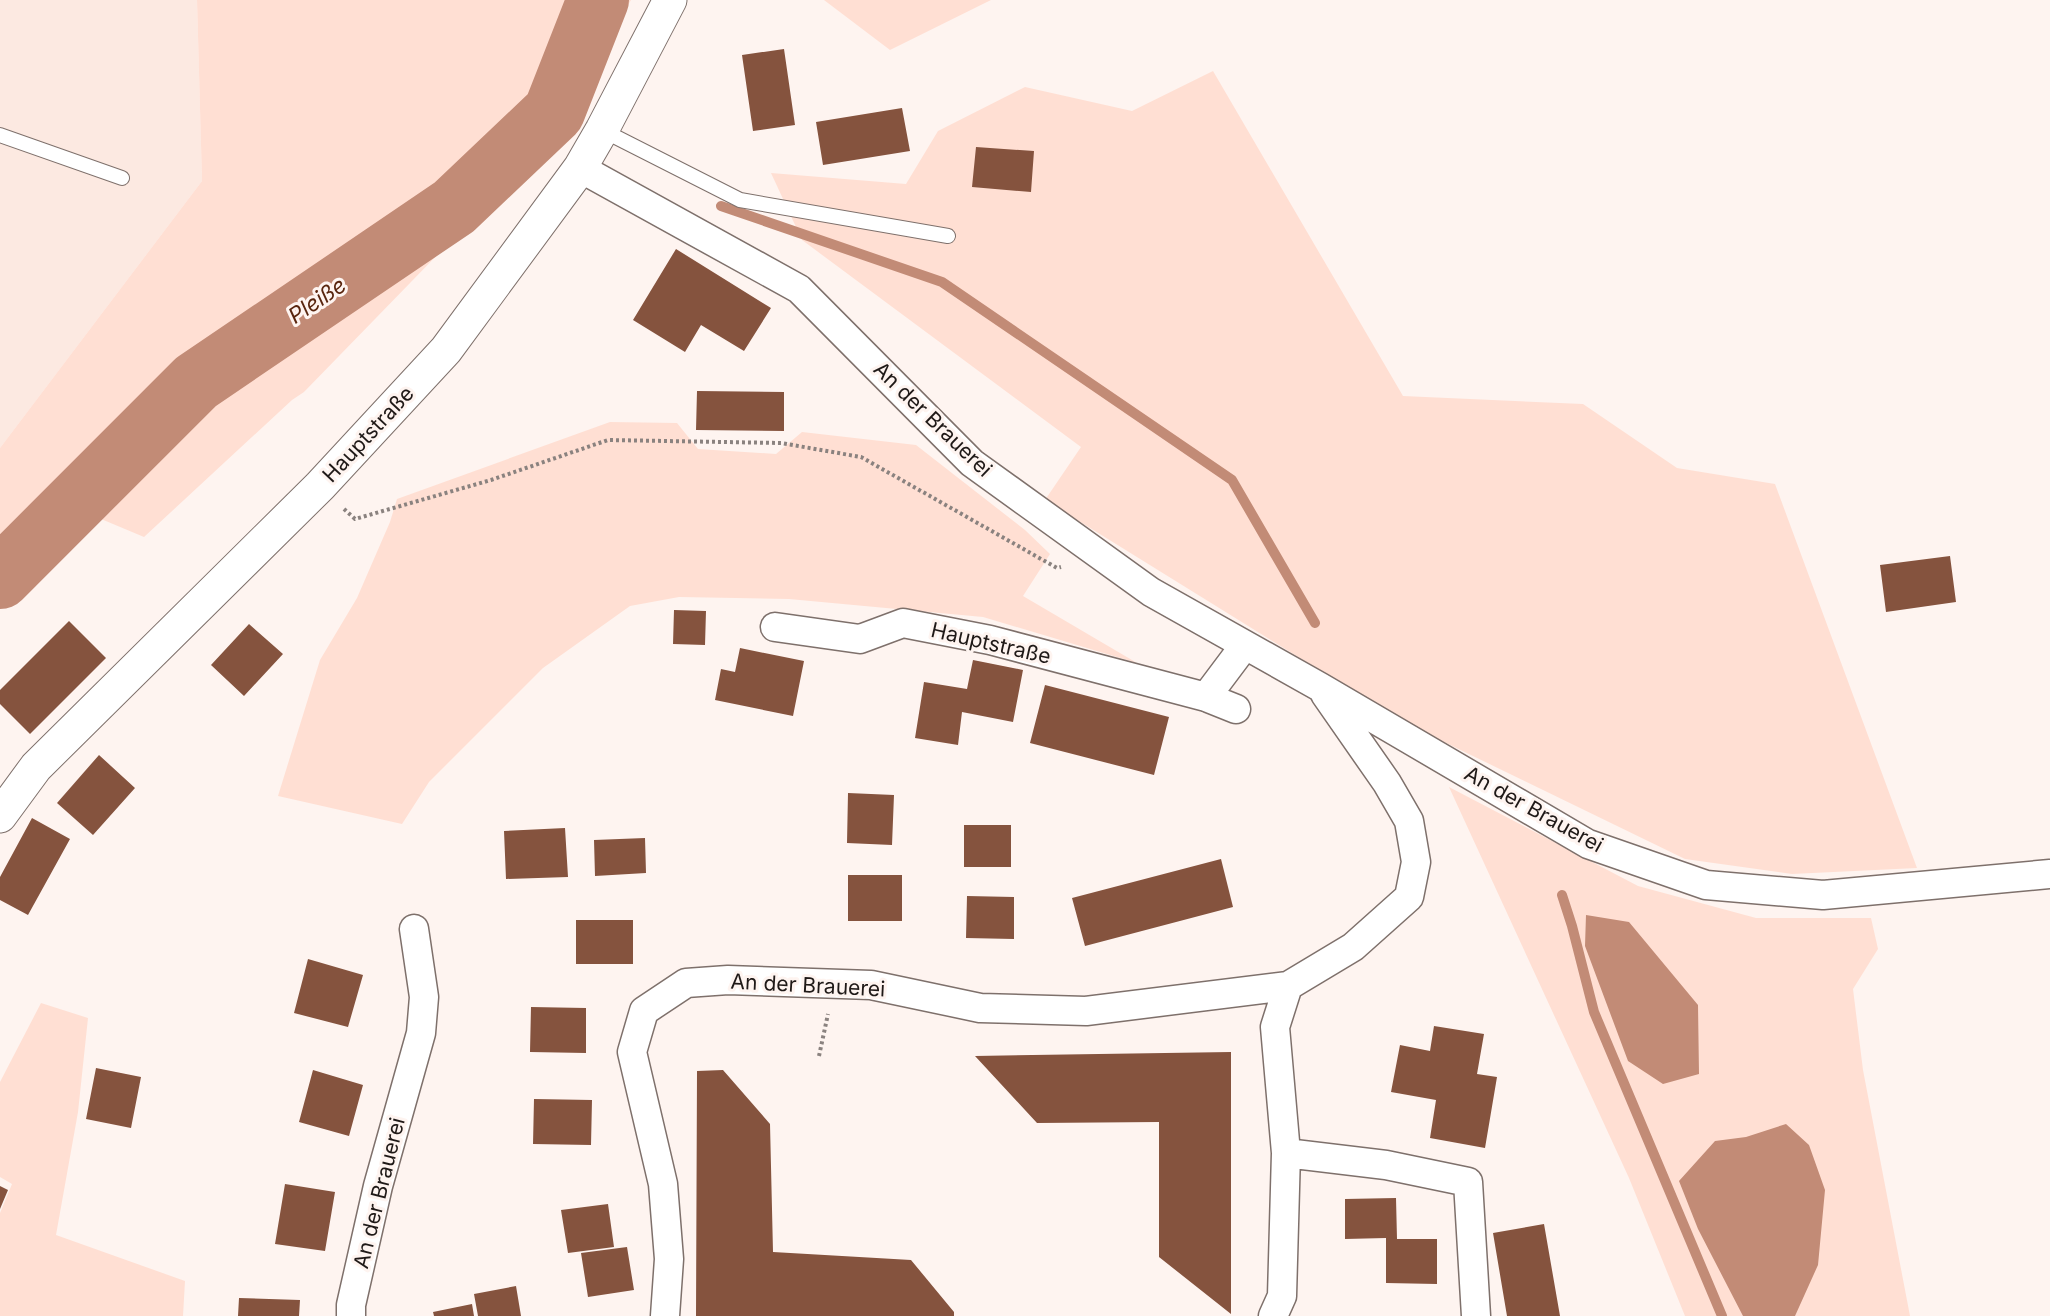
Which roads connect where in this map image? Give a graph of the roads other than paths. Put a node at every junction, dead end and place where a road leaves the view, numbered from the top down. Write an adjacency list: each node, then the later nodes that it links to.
1 (670, 0): 2 (main road, Hauptstraße)
2 (602, 130): 4 (main road, Hauptstraße); 6 (lane)
3 (0, 135): 5 (lane)
4 (580, 168): 8 (street, An der Brauerei); 12 (main road, Hauptstraße)
5 (122, 178)
6 (948, 236)
7 (775, 627): 10 (street, Hauptstraße)
8 (1245, 645): 9 (street, An der Brauerei); 10 (street)
9 (1320, 687): 13 (street, An der Brauerei); 15 (street, An der Brauerei)
10 (1206, 697): 11 (street, Hauptstraße)
11 (1236, 709)
12 (0, 816)
13 (2050, 874)
14 (414, 929): 17 (street, An der Brauerei)
15 (1288, 987): 16 (street); 18 (street, An der Brauerei)
16 (1286, 1153): 19 (street); 20 (street)
17 (351, 1316)
18 (665, 1316)
19 (1273, 1316)
20 (1476, 1316)

